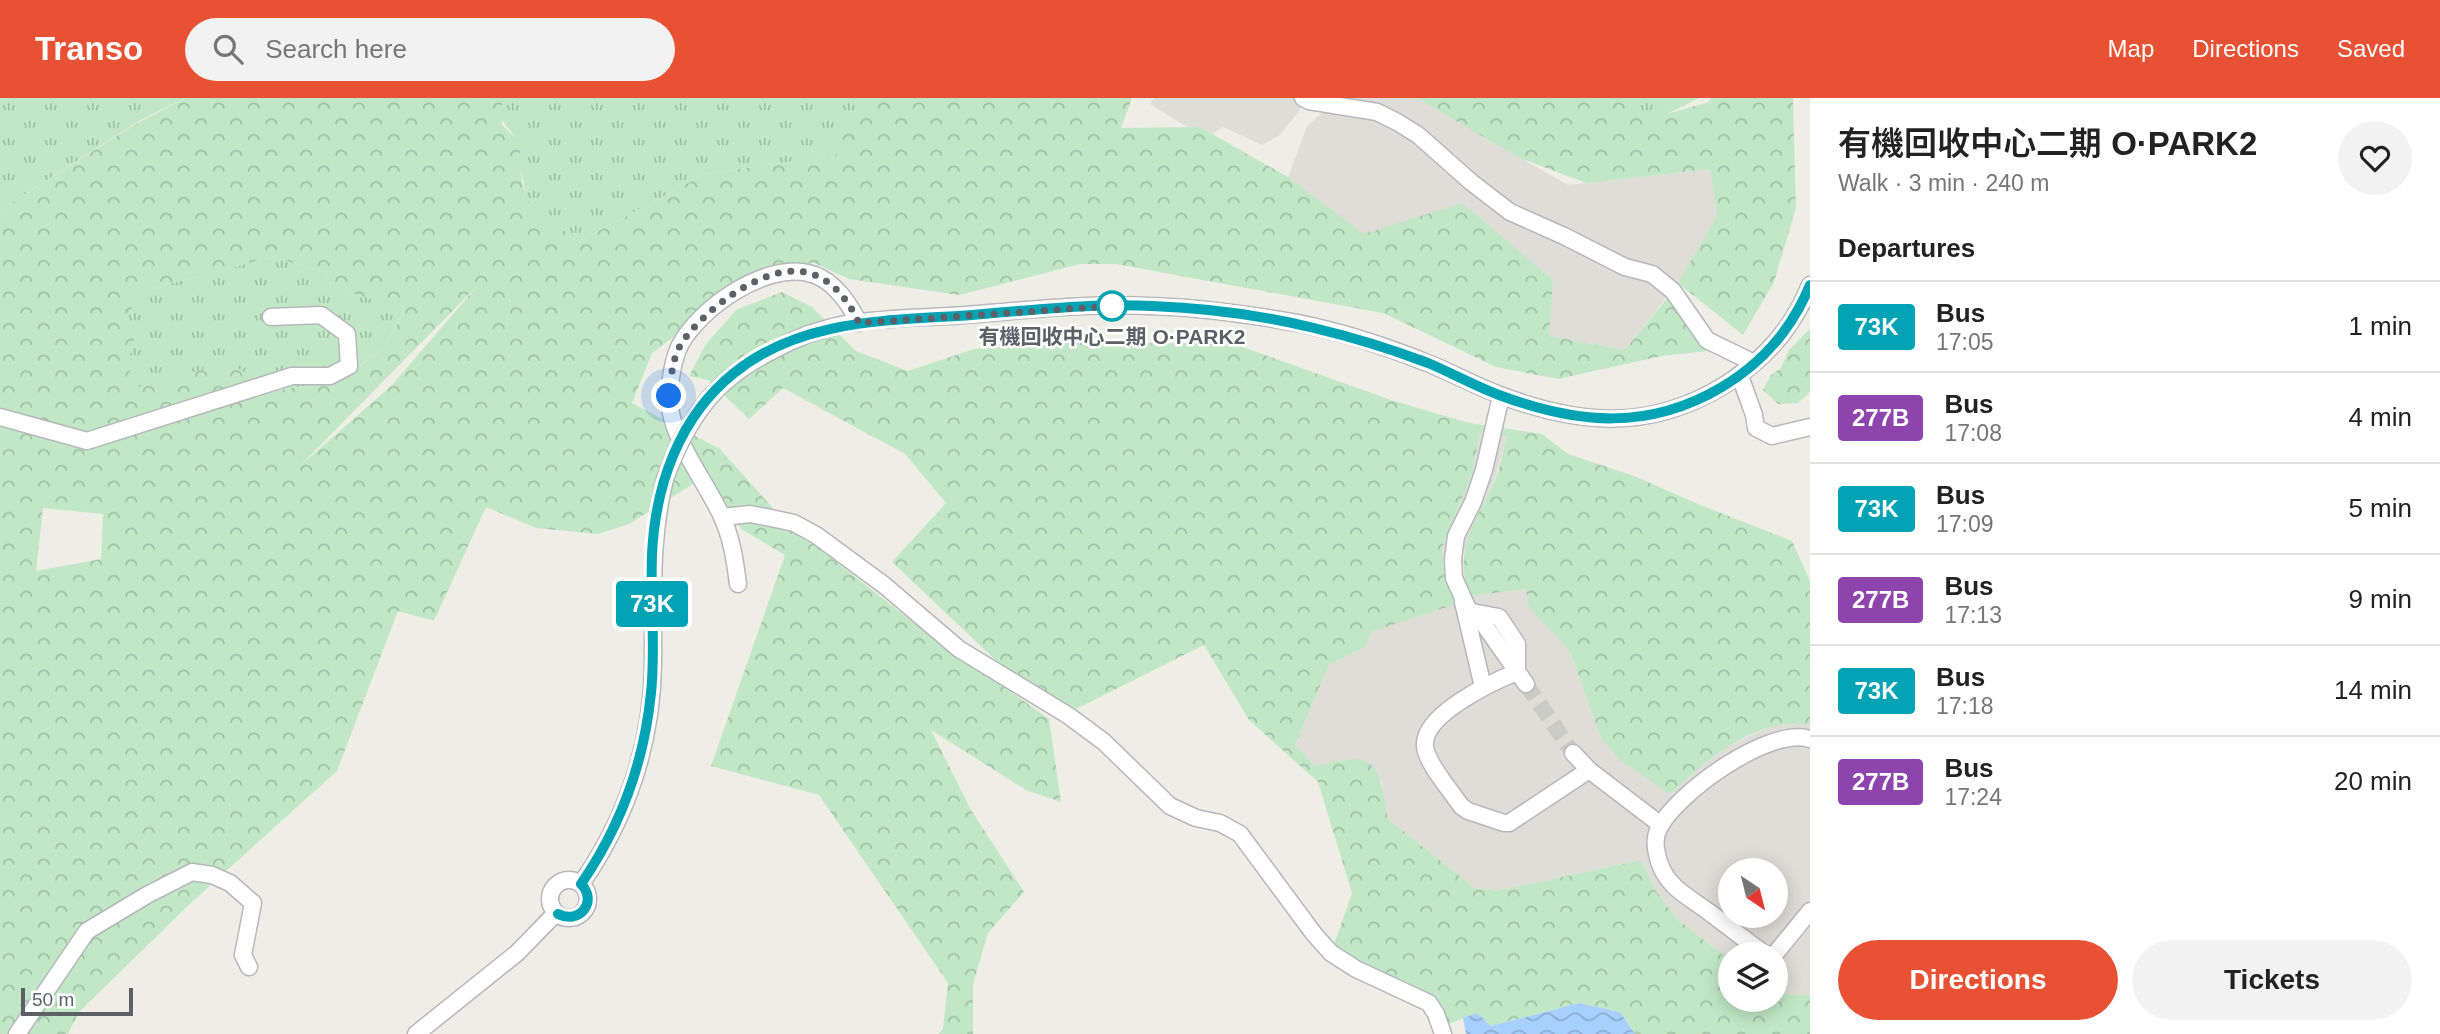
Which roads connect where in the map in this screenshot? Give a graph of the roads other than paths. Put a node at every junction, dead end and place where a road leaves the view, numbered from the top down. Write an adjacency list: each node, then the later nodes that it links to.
1 (1303, 98): 5 (street)
2 (1810, 285): 5 (street)
3 (271, 317): 8 (street)
4 (859, 323): 7 (street); 10 (street); 18 (street, bridge)
5 (1754, 363): 6 (street)
6 (1740, 376): 7 (street); 9 (street)
7 (1501, 396): 12 (street)
8 (0, 417)
9 (1810, 427)
10 (722, 517): 11 (street); 26 (street)
11 (738, 584)
12 (1467, 606): 13 (street); 13 (street)
13 (1483, 687): 16 (street)
14 (1810, 739): 17 (street)
15 (1573, 753): 16 (street)
16 (1589, 770): 17 (street)
17 (1661, 825): 21 (street)
18 (581, 884): 20 (street); 20 (street)
19 (1810, 911): 22 (street)
20 (556, 913): 25 (street)
21 (1749, 942)
22 (1785, 942)
23 (249, 967): 24 (street)
24 (17, 1034)
25 (416, 1034)
26 (1443, 1034)

